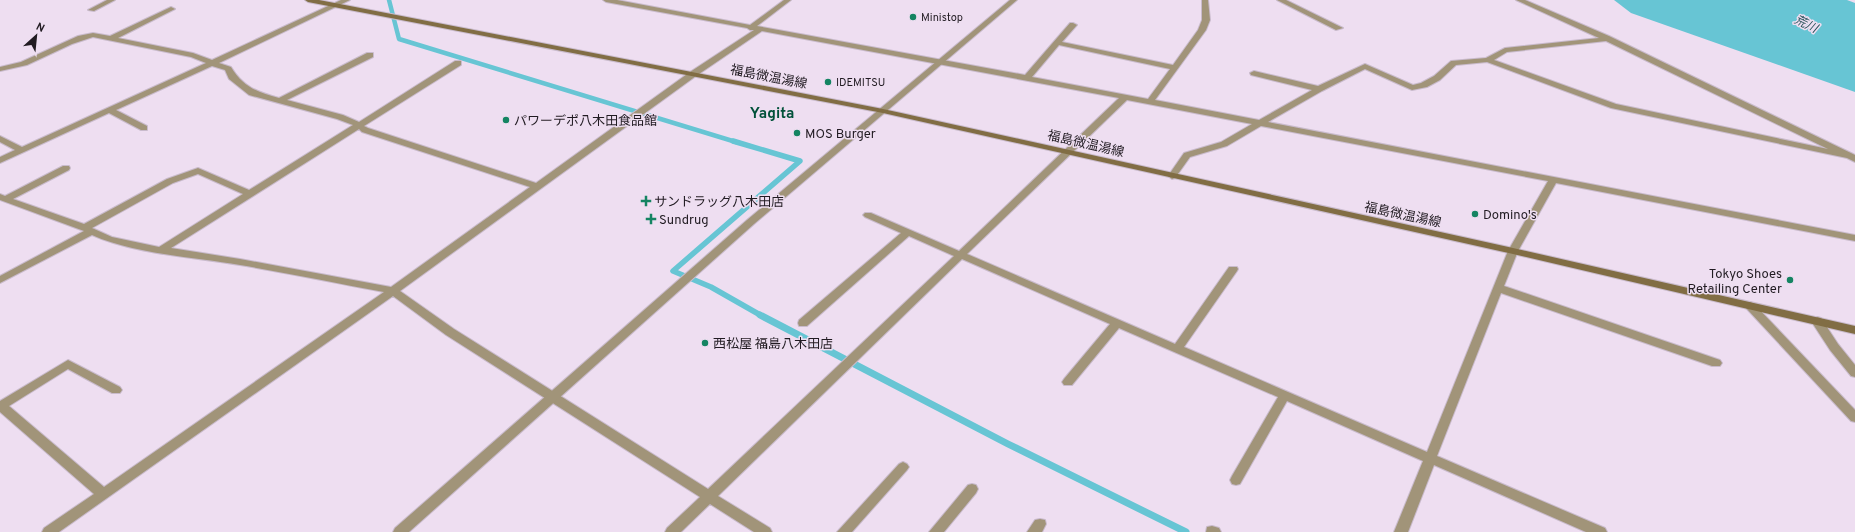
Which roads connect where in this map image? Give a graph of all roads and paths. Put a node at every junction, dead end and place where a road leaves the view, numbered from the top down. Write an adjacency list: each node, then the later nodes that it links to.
1 (112, 0): 12 (street)
2 (308, 0): 10 (main road, 福島微温湯線)
3 (347, 0): 10 (street)
4 (606, 0): 14 (street)
5 (788, 0): 14 (street)
6 (1014, 0): 22 (street)
7 (1205, 0): 25 (street)
8 (1280, 0): 15 (street)
9 (1519, 0): 18 (street)
10 (336, 5): 24 (street); 28 (main road, 福島微温湯線)
11 (171, 9): 17 (street)
12 (92, 10)
13 (1073, 25): 19 (street)
14 (750, 28): 16 (street)
15 (1339, 28)
16 (760, 29): 22 (street); 28 (street)
17 (112, 38): 24 (street); 26 (street)
18 (1607, 39): 21 (street); 42 (street)
19 (1058, 43): 25 (street); 29 (street)
20 (370, 55): 32 (street)
21 (1488, 60): 30 (street); 42 (street)
22 (938, 62): 29 (street); 35 (street)
23 (458, 63): 37 (street)
24 (212, 64): 32 (street); 34 (street)
25 (1174, 68): 33 (street)
26 (0, 69)
27 (1254, 73): 30 (street)
28 (693, 74): 35 (main road, 福島微温湯線); 47 (street)
29 (1027, 78): 31 (street)
30 (1319, 89): 36 (street)
31 (1125, 97): 33 (street); 41 (street)
32 (279, 101): 37 (street)
33 (1150, 102): 36 (street)
34 (109, 110): 38 (street); 40 (street)
35 (883, 111): 41 (main road, 福島微温湯線); 72 (street)
36 (1261, 123): 45 (street); 46 (street)
37 (359, 126): 47 (street); 48 (street)
38 (144, 128)
39 (0, 139): 40 (street)
40 (21, 150): 43 (street)
41 (1068, 152): 45 (main road, 福島微温湯線); 56 (street)
42 (1852, 158)
43 (0, 160)
44 (66, 168): 49 (street)
45 (1172, 176): 55 (main road, 福島微温湯線)
46 (1552, 180): 53 (street); 55 (street)
47 (539, 186): 60 (street)
48 (250, 194): 51 (street); 54 (street)
49 (3, 198): 51 (street)
50 (868, 215): 52 (street)
51 (88, 229): 54 (street); 58 (street)
52 (908, 232): 56 (street); 63 (street)
53 (1855, 238)
54 (161, 250): 60 (street)
55 (1513, 251): 59 (street); 61 (main road, 福島微温湯線)
56 (960, 255): 64 (street); 80 (street)
57 (1233, 269): 66 (street)
58 (0, 280)
59 (1498, 288): 67 (street); 75 (street)
60 (394, 291): 72 (street); 79 (street)
61 (1750, 306): 62 (main road, 福島微温湯線); 74 (street)
62 (1817, 321): 65 (main road, 福島微温湯線); 68 (street)
63 (803, 323)
64 (1117, 323): 66 (street); 69 (street)
65 (1855, 330)
66 (1176, 349): 71 (street)
67 (1716, 363)
68 (1855, 372)
69 (1068, 382)
70 (116, 390): 73 (street)
71 (1284, 396): 75 (street); 77 (street)
72 (554, 397): 80 (street); 82 (street)
73 (1, 405): 79 (street)
74 (1855, 418)
75 (1430, 459): 87 (street); 88 (street)
76 (903, 468): 85 (street)
77 (1236, 480)
78 (972, 489): 86 (street)
79 (103, 494): 81 (street)
80 (709, 496): 83 (street); 84 (street)
81 (48, 532)
82 (400, 532)
83 (672, 532)
84 (765, 532)
85 (844, 532)
86 (936, 532)
87 (1401, 532)
88 (1600, 532)

